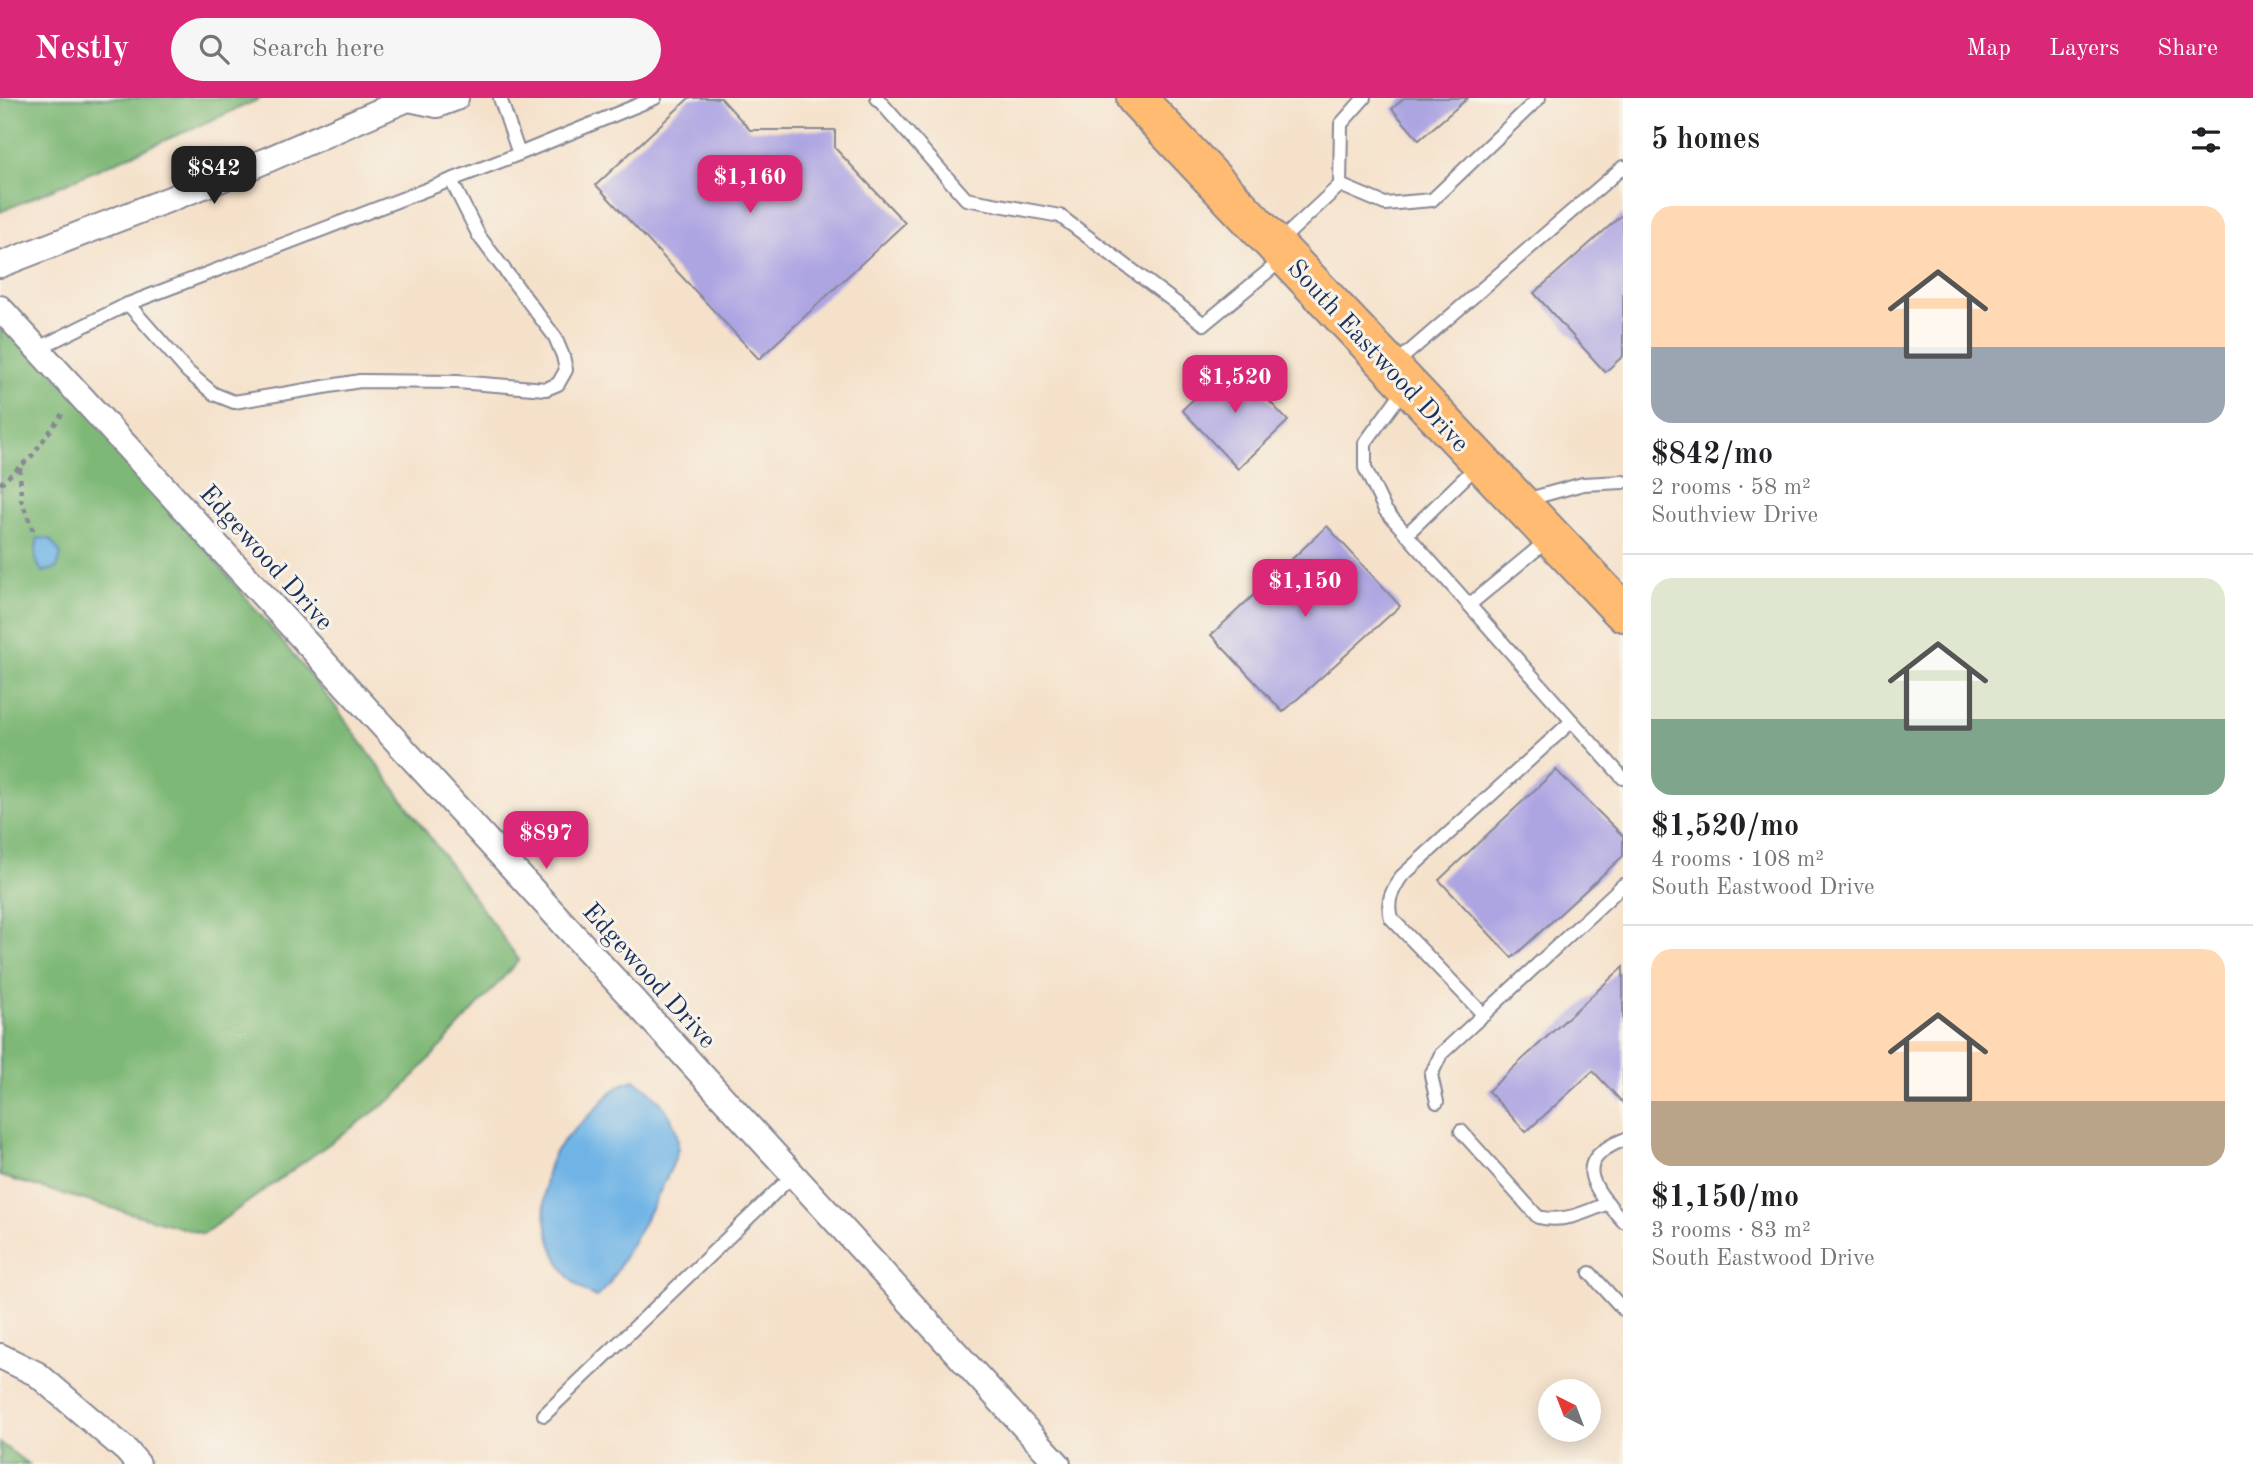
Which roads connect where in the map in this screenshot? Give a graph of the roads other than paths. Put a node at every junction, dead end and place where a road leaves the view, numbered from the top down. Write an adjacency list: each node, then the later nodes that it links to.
1 (456, 98): 8 (street)
2 (500, 98): 9 (lane)
3 (655, 98): 9 (lane)
4 (877, 98): 13 (lane)
5 (1136, 98): 13 (main road, South Eastwood Drive)
6 (1364, 98): 12 (lane)
7 (1539, 98): 12 (lane)
8 (409, 99): 14 (street)
9 (519, 154): 11 (lane)
10 (1623, 167): 18 (lane)
11 (451, 180): 15 (lane); 15 (lane)
12 (1340, 185): 13 (lane)
13 (1281, 251): 18 (main road, South Eastwood Drive)
14 (0, 265)
15 (128, 304): 17 (lane)
16 (0, 308): 17 (street, Edgewood Drive)
17 (37, 349): 33 (street, Edgewood Drive)
18 (1400, 376): 19 (main road, South Eastwood Drive); 22 (lane)
19 (1481, 462): 21 (main road, South Eastwood Drive); 22 (lane)
20 (1623, 482): 21 (lane)
21 (1518, 502): 23 (main road, South Eastwood Drive)
22 (1407, 534): 25 (lane)
23 (1552, 537): 24 (main road, South Eastwood Drive); 25 (lane)
24 (1617, 601)
25 (1469, 605): 26 (lane)
26 (1572, 721): 27 (lane); 29 (lane)
27 (1623, 778)
28 (1623, 886): 29 (lane)
29 (1484, 1015): 30 (lane)
30 (1437, 1102)
31 (1461, 1131): 34 (lane)
32 (1623, 1140): 34 (lane)
33 (793, 1175): 39 (lane); 41 (street, Edgewood Drive)
34 (1608, 1203): 35 (lane)
35 (1623, 1221)
36 (1590, 1273): 37 (lane)
37 (1623, 1309)
38 (0, 1356): 40 (street)
39 (544, 1415)
40 (130, 1459)
41 (1058, 1464)

